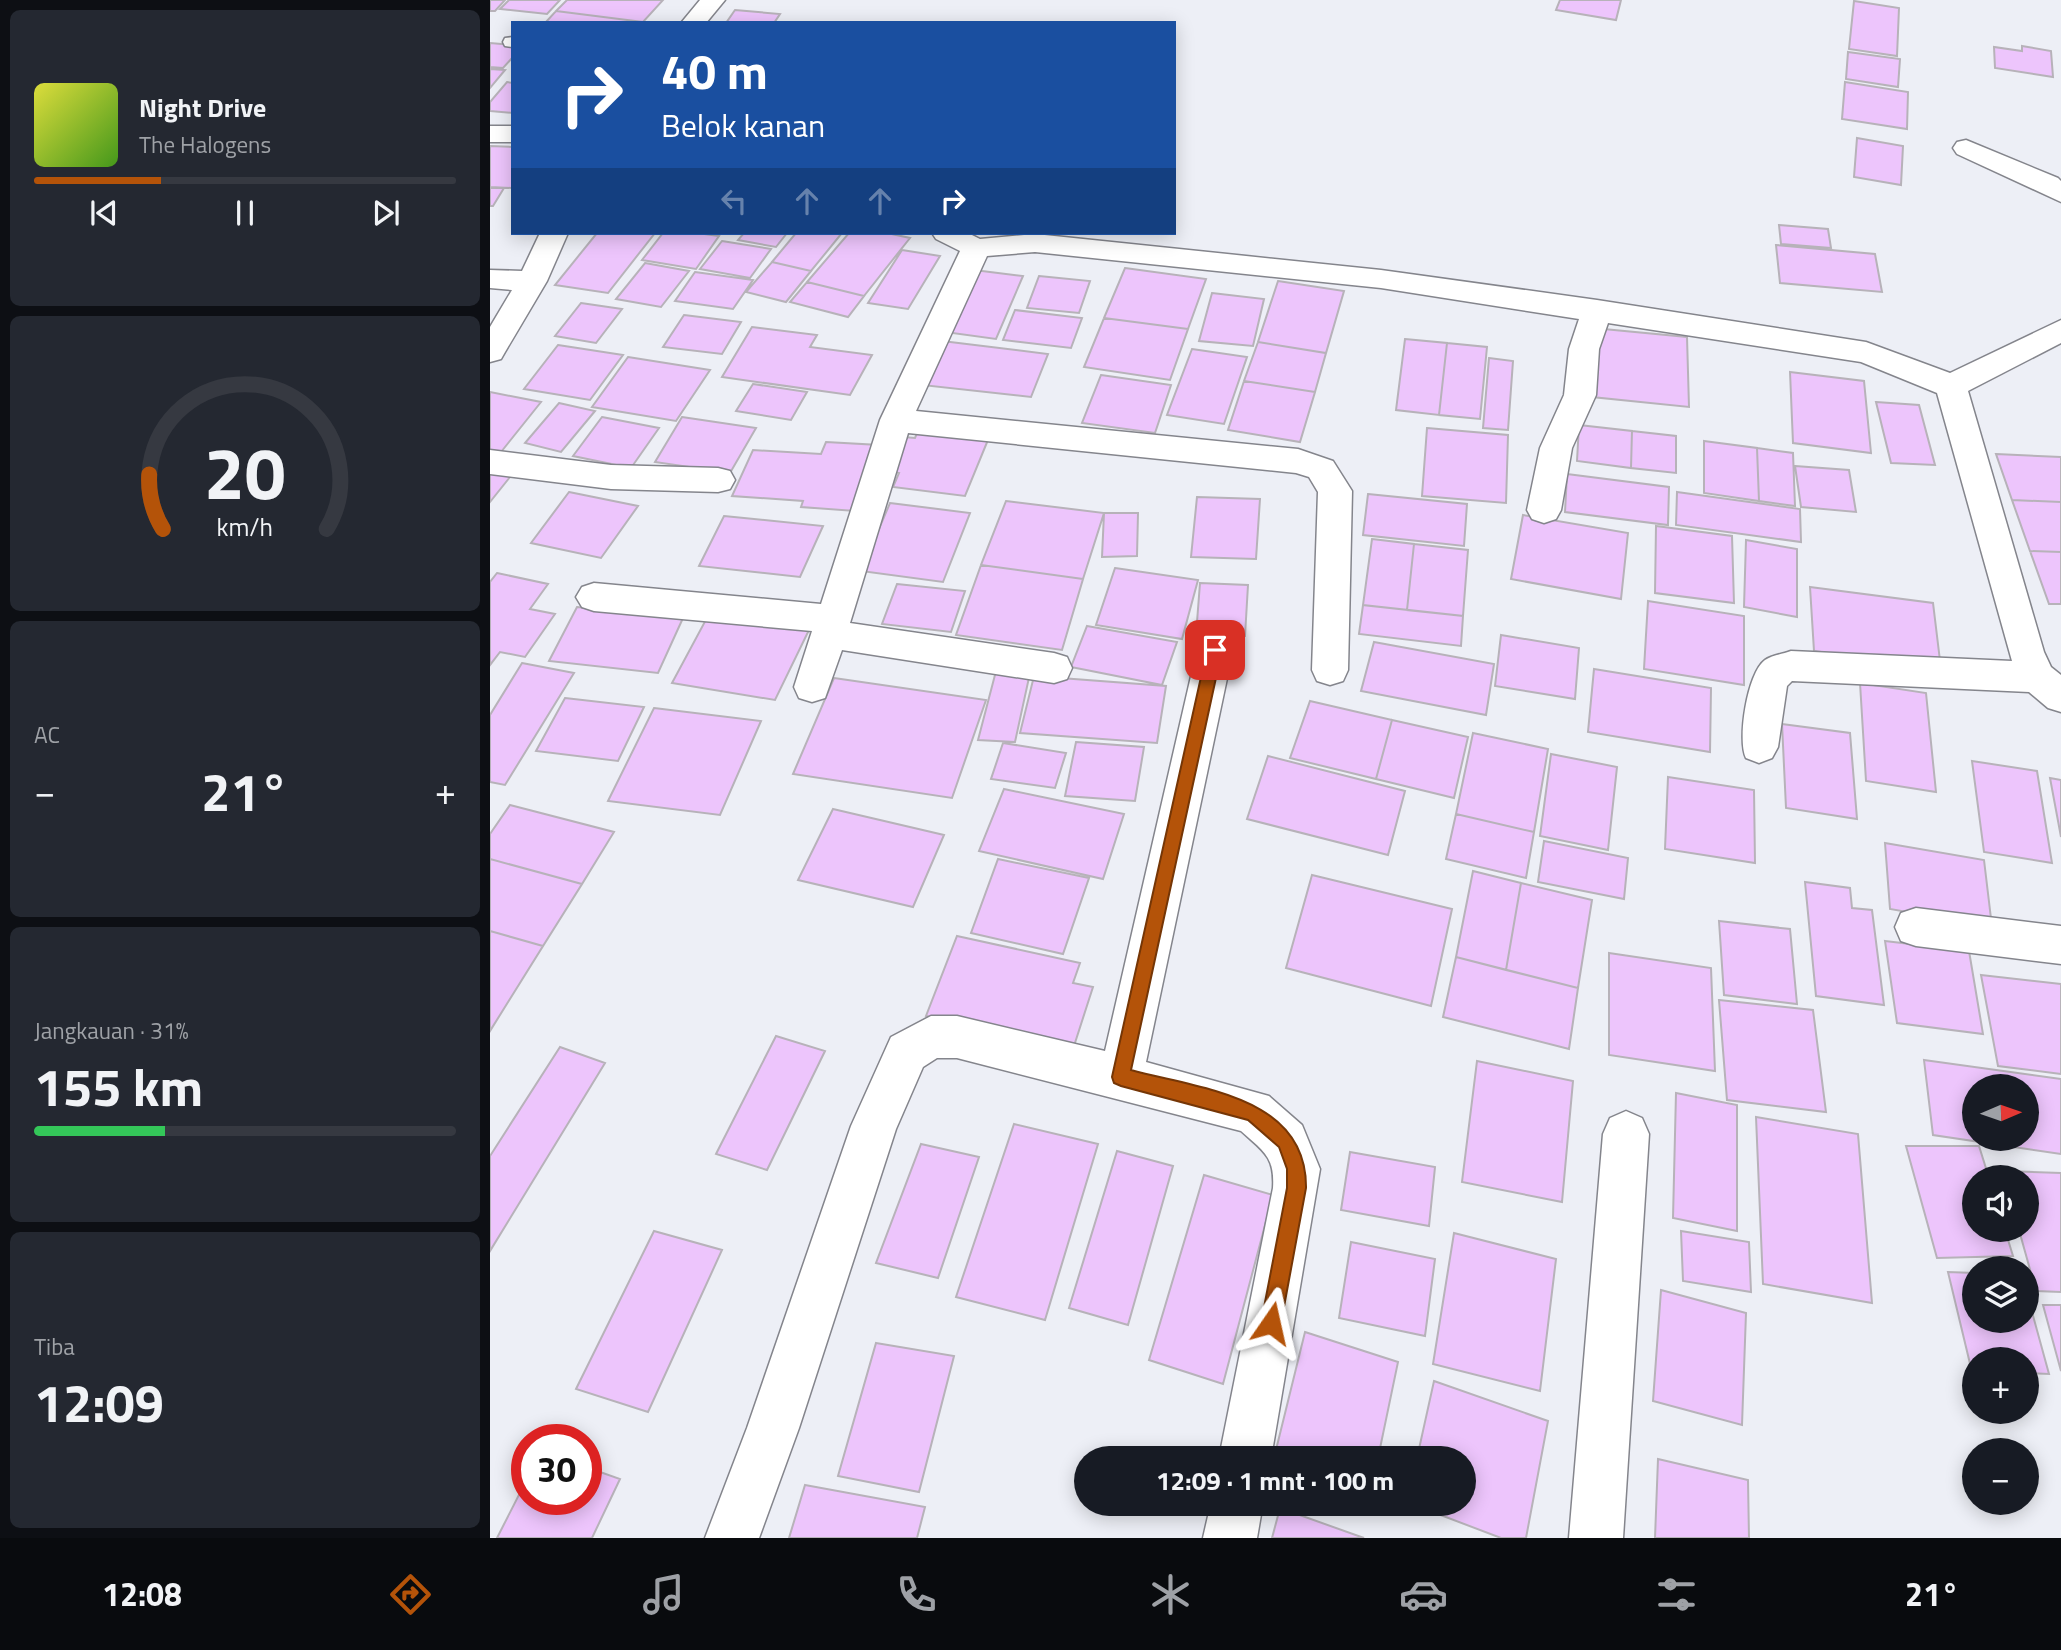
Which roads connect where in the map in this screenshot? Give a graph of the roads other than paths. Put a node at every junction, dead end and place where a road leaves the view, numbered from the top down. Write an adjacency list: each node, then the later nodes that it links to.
1 (713, 0): 2 (street)
2 (696, 21)
3 (490, 134): 4 (street)
4 (511, 134)
5 (1966, 148): 6 (street)
6 (2061, 194)
7 (553, 235): 11 (street)
8 (951, 235): 9 (street)
9 (976, 248): 12 (street); 16 (street)
10 (490, 279): 11 (street)
11 (532, 281): 14 (street)
12 (1597, 310): 15 (street); 19 (street)
13 (2061, 330): 15 (street)
14 (490, 352)
15 (1951, 386): 26 (street)
16 (896, 420): 21 (street); 24 (street)
17 (490, 462): 18 (street)
18 (718, 480)
19 (1544, 510)
20 (594, 597): 21 (street)
21 (830, 626): 23 (street); 25 (street)
22 (1215, 650): 30 (street)
23 (1054, 668)
24 (1330, 670)
25 (812, 687)
26 (2049, 687): 27 (street)
27 (1759, 747)
28 (1916, 927): 29 (street)
29 (2061, 945)
30 (1121, 1077): 32 (street); 34 (street)
31 (1626, 1134): 36 (street)
32 (1247, 1446)
33 (1234, 1516): 35 (street)
34 (732, 1538)
35 (1230, 1538)
36 (1595, 1538)

